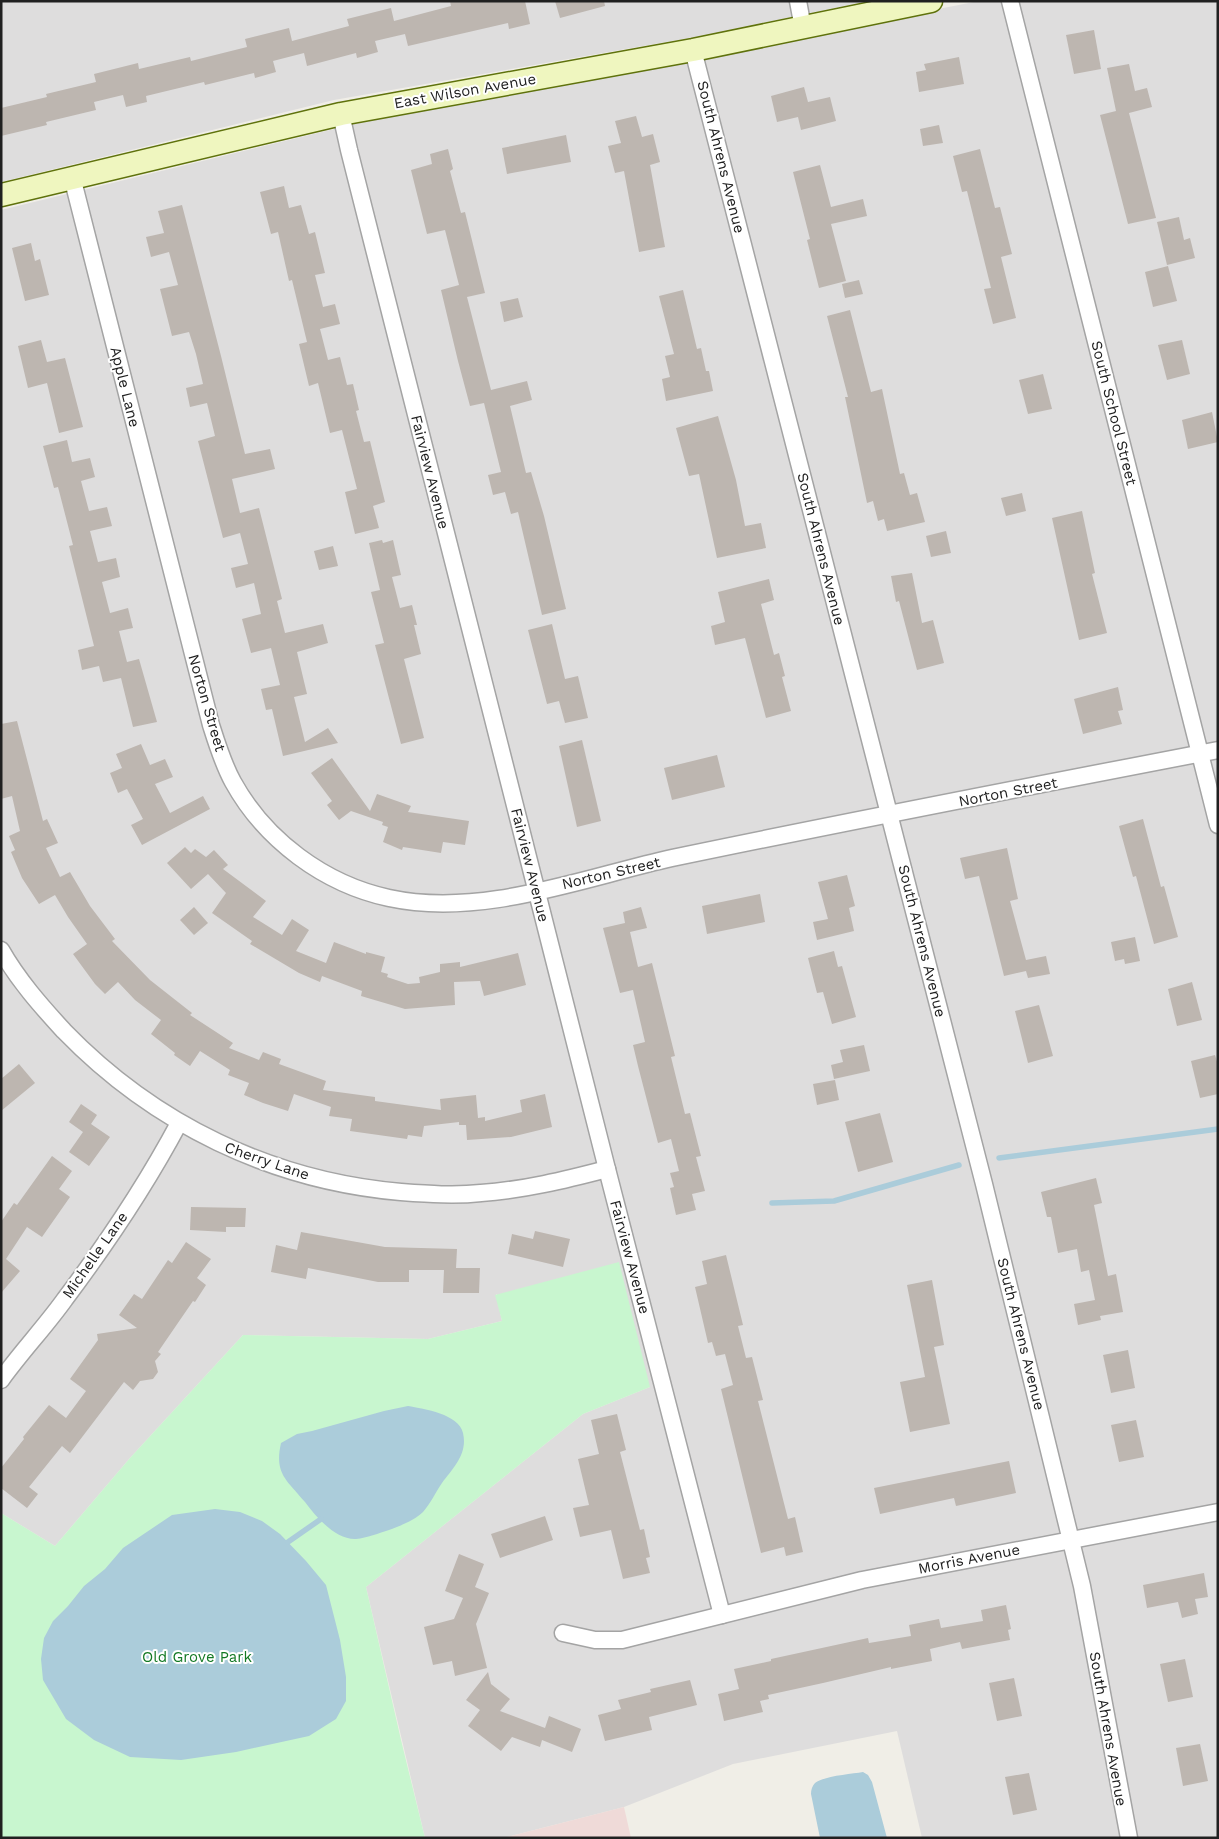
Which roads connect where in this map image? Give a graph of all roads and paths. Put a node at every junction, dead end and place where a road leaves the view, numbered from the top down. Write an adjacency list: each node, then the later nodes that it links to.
1 (798, 1): 4 (street)
2 (931, 1): 4 (street, East Wilson Avenue)
3 (1010, 1): 11 (street, South School Street)
4 (803, 28): 5 (street, East Wilson Avenue)
5 (693, 50): 6 (street, East Wilson Avenue); 12 (street, South Ahrens Avenue)
6 (342, 114): 7 (street, East Wilson Avenue); 14 (street, Fairview Avenue)
7 (72, 177): 8 (street, East Wilson Avenue); 9 (street, Apple Lane)
8 (1, 195)
9 (178, 598): 14 (street, Norton Street)
10 (1218, 750): 11 (street, Norton Street)
11 (1199, 754): 12 (street, Norton Street); 13 (street, South School Street)
12 (889, 815): 14 (street, Norton Street); 20 (street, South Ahrens Avenue)
13 (1218, 825)
14 (536, 891): 17 (street, Fairview Avenue)
15 (1, 950): 16 (street, Cherry Lane)
16 (179, 1123): 17 (street, Cherry Lane); 18 (street, Michelle Lane)
17 (607, 1170): 21 (street, Fairview Avenue)
18 (4, 1369)
19 (1218, 1512): 20 (street, Morris Avenue)
20 (1071, 1540): 21 (street, Morris Avenue); 23 (street, South Ahrens Avenue)
21 (722, 1615): 22 (street, Morris Avenue)
22 (563, 1633)
23 (1129, 1838)

